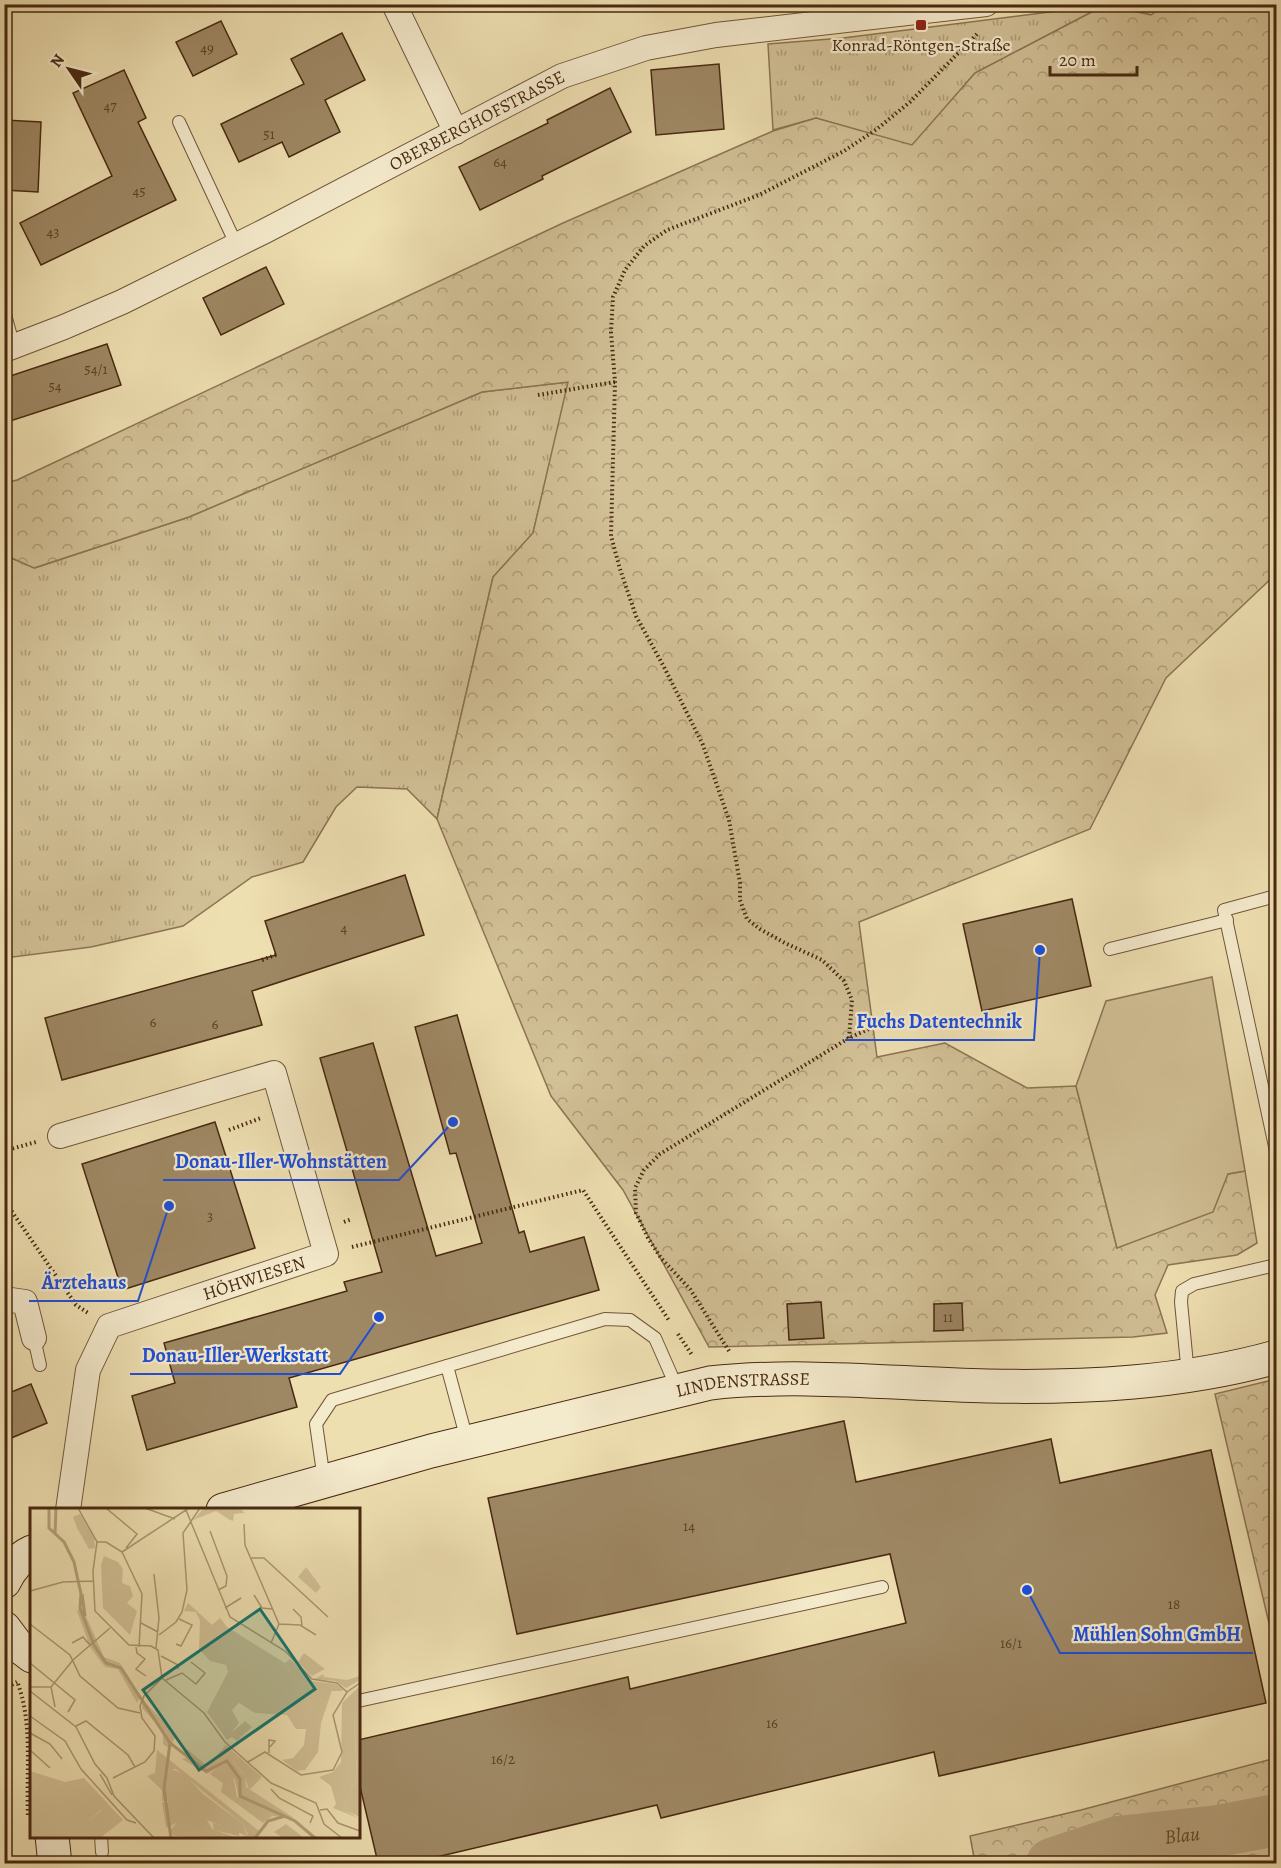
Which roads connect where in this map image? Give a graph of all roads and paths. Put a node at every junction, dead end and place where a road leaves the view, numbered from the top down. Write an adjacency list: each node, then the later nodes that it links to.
1 (394, 4): 4 (street)
2 (985, 5): 4 (street, OBERBERGHOFSTRASSE); 8 (path)
3 (179, 122): 5 (lane)
4 (456, 132): 5 (street, OBERBERGHOFSTRASSE)
5 (236, 244): 7 (street, OBERBERGHOFSTRASSE)
6 (4, 311): 7 (lane)
7 (9, 348)
8 (615, 382): 9 (path); 16 (path)
9 (538, 394)
10 (1276, 896): 11 (lane)
11 (1227, 920): 12 (lane); 20 (lane)
12 (1110, 949)
13 (276, 955): 14 (path)
14 (262, 960)
15 (873, 1027): 16 (path)
16 (849, 1038): 31 (path)
17 (284, 1110): 18 (path); 19 (street, HÖHWIESEN); 22 (street, HÖHWIESEN)
18 (229, 1130)
19 (60, 1136)
20 (1276, 1151)
21 (4, 1200): 25 (path)
22 (326, 1254): 25 (street, HÖHWIESEN); 32 (path)
23 (1276, 1265): 30 (lane)
24 (4, 1299): 26 (street)
25 (108, 1326): 37 (street)
26 (34, 1338): 28 (lane)
27 (1276, 1357): 30 (street, LINDENSTRASSE)
28 (40, 1365)
29 (447, 1366): 33 (lane); 34 (lane); 35 (lane)
30 (1188, 1376): 31 (street, LINDENSTRASSE)
31 (747, 1379): 32 (street, LINDENSTRASSE)
32 (710, 1383): 33 (street, LINDENSTRASSE)
33 (678, 1391): 34 (street, LINDENSTRASSE)
34 (468, 1442): 35 (street, LINDENSTRASSE)
35 (324, 1481): 36 (street, LINDENSTRASSE)
36 (274, 1502): 38 (street, LINDENSTRASSE)
37 (68, 1508)
38 (230, 1508)
39 (882, 1587): 43 (lane)
40 (4, 1628): 41 (street)
41 (20, 1671): 42 (path); 44 (path)
42 (4, 1689)
43 (360, 1701)
44 (30, 1748)
45 (45, 1838): 48 (street)
46 (101, 1838): 47 (lane)
47 (102, 1852)
48 (55, 1863)

